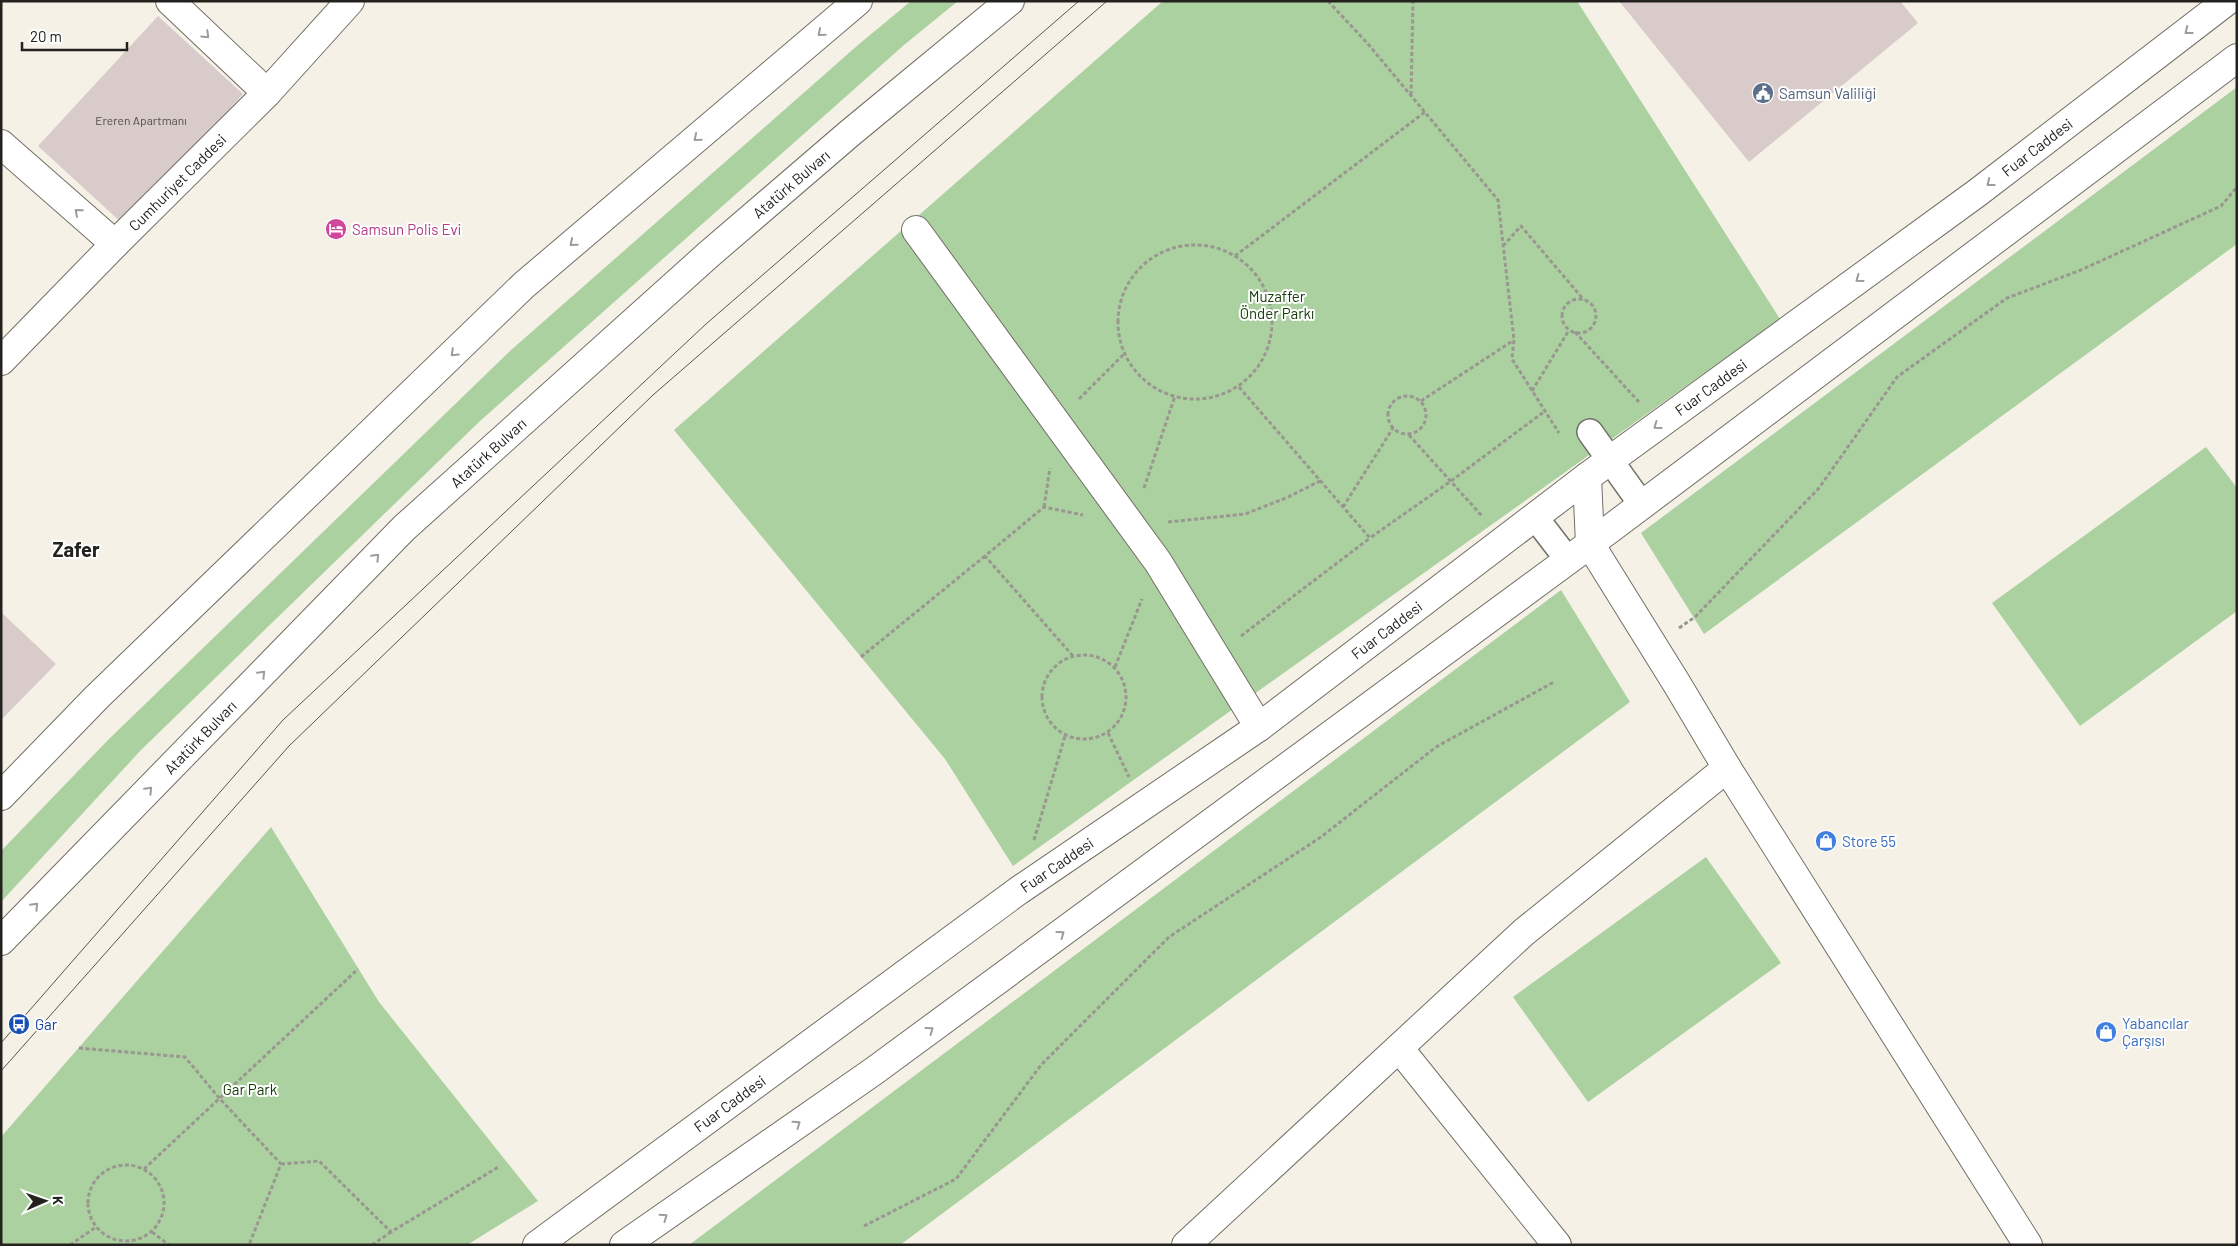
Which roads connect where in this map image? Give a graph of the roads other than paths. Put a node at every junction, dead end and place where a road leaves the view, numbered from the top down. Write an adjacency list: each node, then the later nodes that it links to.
1 (170, 1): 7 (main road, one-way to 7)
2 (350, 1): 7 (main road, Cumhuriyet Caddesi)
3 (858, 1): 21 (main road, one-way to 21)
4 (1010, 1): 22 (main road, Atatürk Bulvarı, one-way to 4)
5 (2227, 1): 13 (main road, Fuar Caddesi, one-way to 13)
6 (2237, 58): 15 (main road)
7 (267, 93): 10 (main road, Cumhuriyet Caddesi)
8 (1, 144): 10 (main road, one-way to 8)
9 (916, 230): 19 (main road)
10 (115, 244): 11 (main road, Cumhuriyet Caddesi)
11 (1, 361)
12 (1590, 432): 13 (street)
13 (1610, 460): 14 (main road, Fuar Caddesi); 15 (street)
14 (1587, 477): 16 (main road, Fuar Caddesi); 17 (main road)
15 (1642, 505): 17 (main road)
16 (1535, 517): 18 (street); 19 (main road, Fuar Caddesi)
17 (1590, 544): 18 (main road); 20 (main road)
18 (1568, 560): 25 (main road, one-way to 18)
19 (1259, 727): 24 (main road, Fuar Caddesi)
20 (1727, 768): 23 (main road); 28 (main road)
21 (1, 796)
22 (1, 941)
23 (1399, 1048): 26 (main road); 27 (main road)
24 (537, 1245)
25 (624, 1245)
26 (1186, 1245)
27 (1557, 1245)
28 (2028, 1245)

